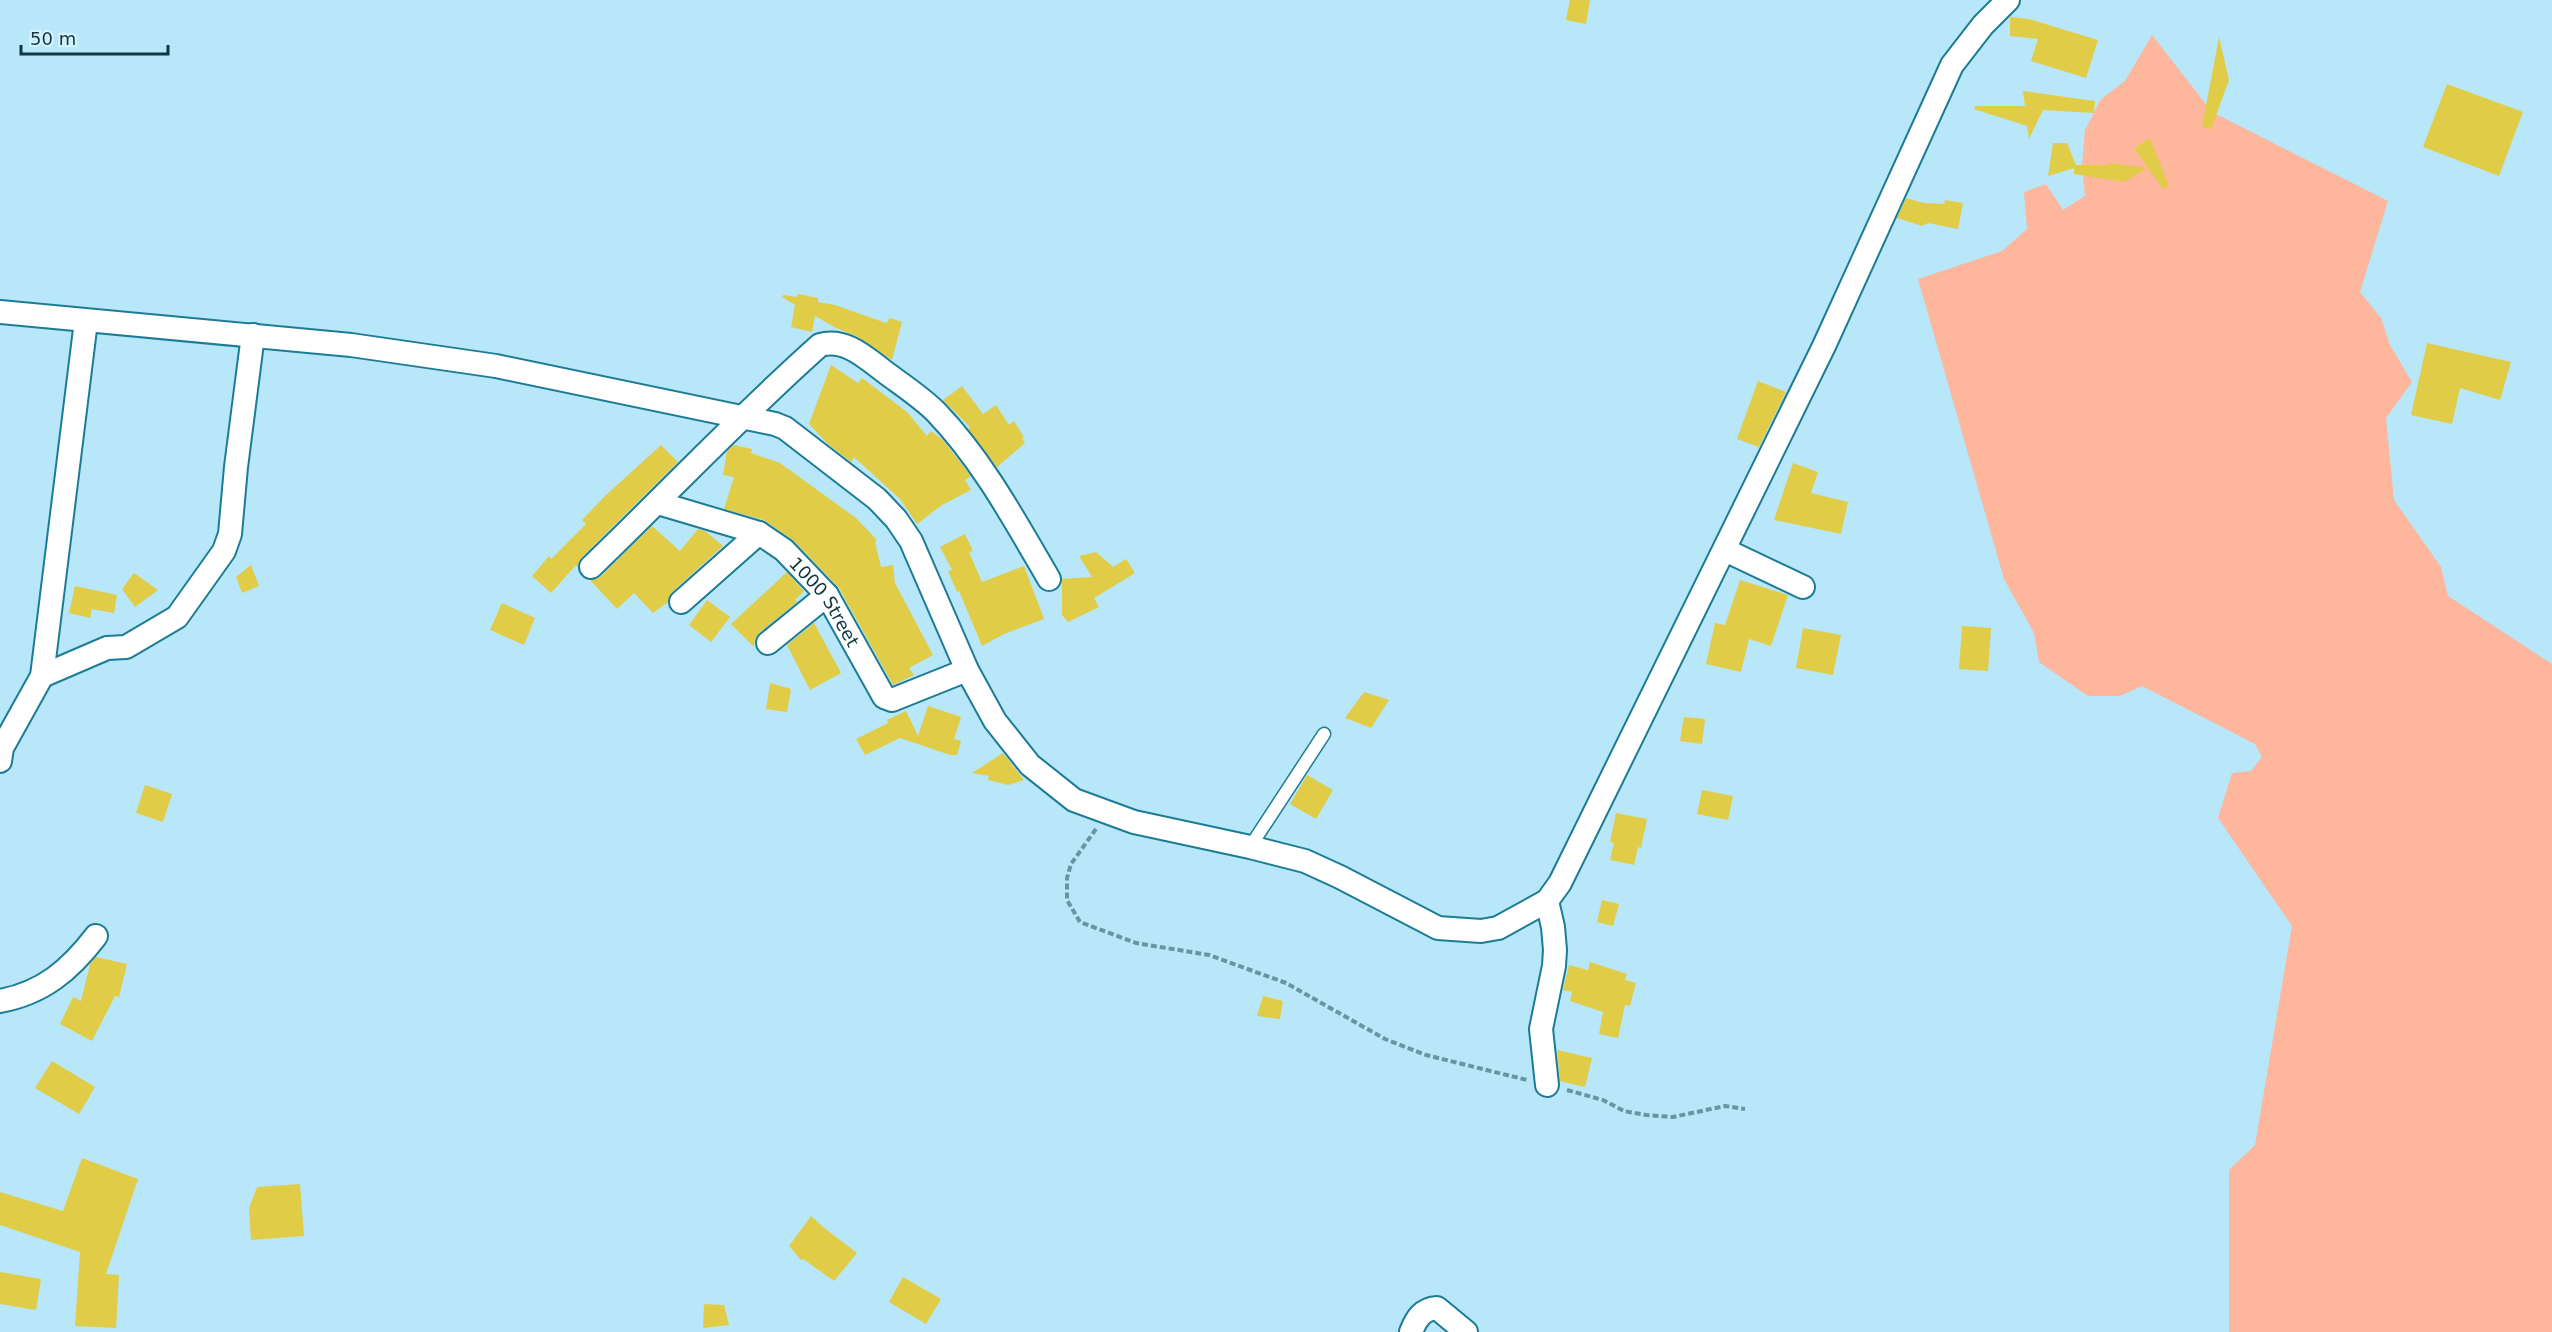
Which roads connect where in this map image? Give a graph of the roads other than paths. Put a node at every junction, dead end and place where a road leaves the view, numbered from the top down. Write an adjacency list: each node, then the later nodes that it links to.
1 (2008, 0): 8 (street)
2 (0, 312): 3 (street)
3 (86, 321): 4 (street); 16 (street)
4 (253, 335): 5 (street); 16 (street)
5 (739, 418): 6 (street); 10 (street); 15 (street)
6 (658, 503): 7 (street, 1000 Street); 9 (street)
7 (759, 532): 12 (street, 1000 Street); 13 (street)
8 (1725, 550): 11 (street); 20 (street)
9 (591, 567)
10 (1049, 579)
11 (1803, 587)
12 (826, 595): 14 (street); 15 (street, 1000 Street)
13 (681, 602)
14 (768, 643)
15 (967, 670): 19 (street)
16 (42, 676): 18 (street)
17 (1324, 734): 19 (lane)
18 (0, 761)
19 (1250, 847): 20 (street)
20 (1547, 901): 23 (street)
21 (96, 936): 22 (street)
22 (0, 1000)
23 (1547, 1085)
24 (1411, 1332): 25 (street)
25 (1466, 1332)

